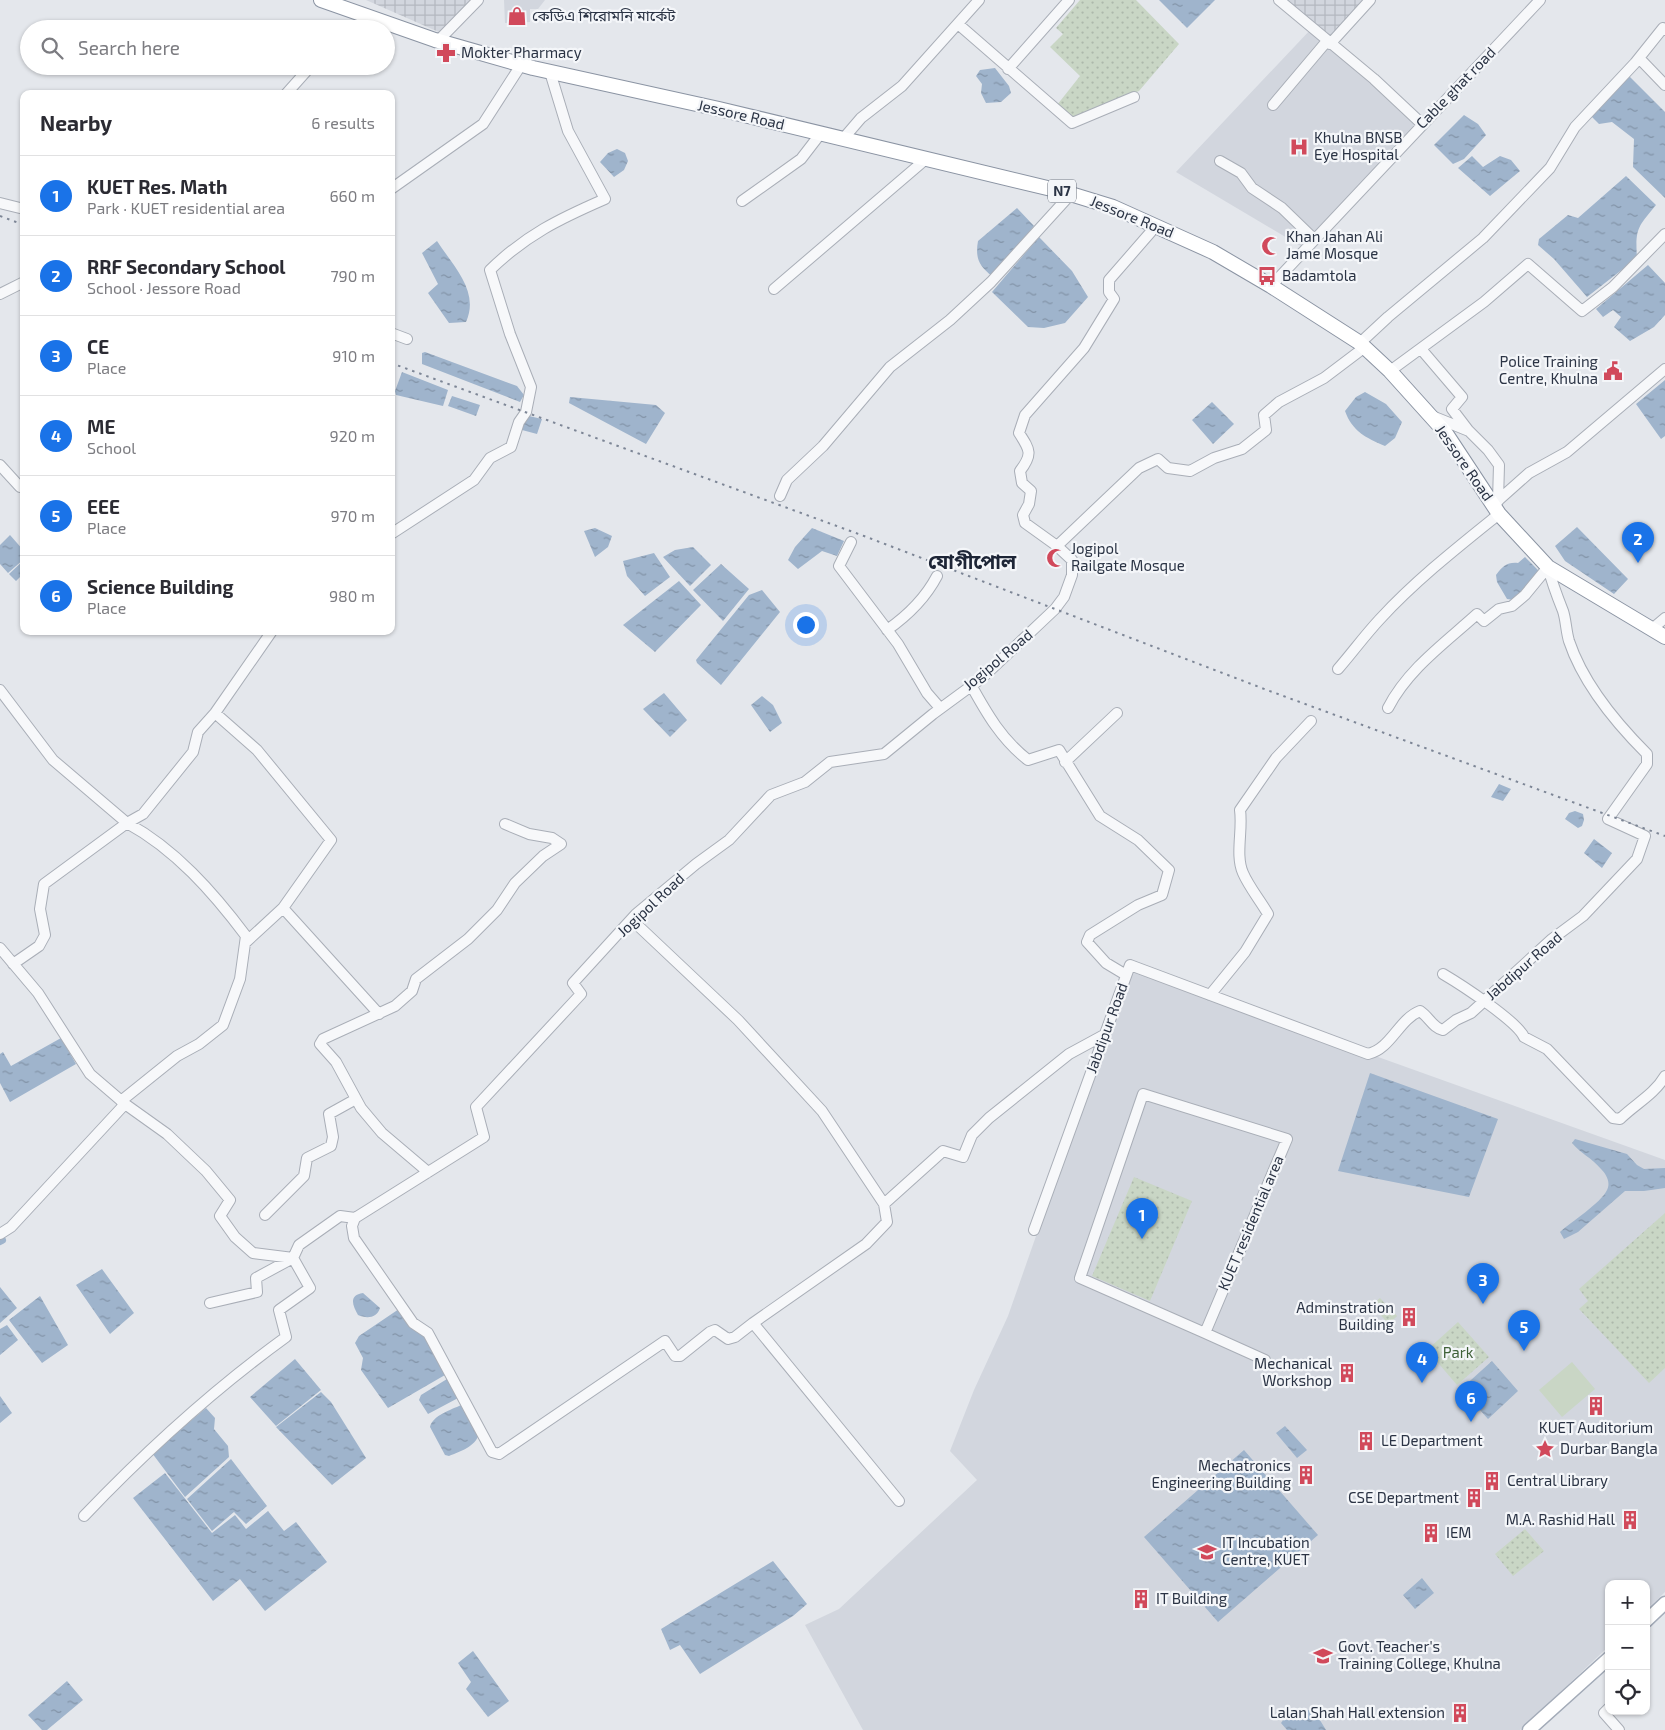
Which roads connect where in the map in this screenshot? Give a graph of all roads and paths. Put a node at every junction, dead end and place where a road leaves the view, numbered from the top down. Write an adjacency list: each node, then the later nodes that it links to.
1 (321, 0): 9 (highway, Jessore Road / N7)
2 (473, 0): 14 (street)
3 (478, 0): 14 (street)
4 (979, 0): 11 (street)
5 (1069, 0): 18 (street)
6 (1280, 0): 15 (street)
7 (1370, 0): 15 (street)
8 (1539, 0): 25 (street, Cable ghat road)
9 (371, 18): 10 (highway, Jessore Road / N7)
10 (377, 20)
11 (958, 24): 18 (street); 27 (street)
12 (395, 26): 14 (highway, Jessore Road / N7)
13 (1664, 27): 16 (street)
14 (436, 41): 17 (highway, Jessore Road / N7)
15 (1328, 42): 24 (street); 25 (street)
16 (1639, 58): 21 (street); 44 (street)
17 (521, 65): 19 (highway, Jessore Road / N7); 30 (street)
18 (1008, 69): 23 (street)
19 (550, 72): 26 (highway, Jessore Road / N7); 54 (street)
20 (303, 75): 22 (street)
21 (1665, 85)
22 (290, 90)
23 (1134, 97)
24 (1273, 105)
25 (1421, 123): 37 (street, Cable ghat road)
26 (821, 133): 27 (highway, Jessore Road / N7); 32 (street)
27 (843, 138): 28 (highway, Jessore Road / N7)
28 (926, 159): 31 (highway, Jessore Road / N7); 40 (street)
29 (1220, 161): 37 (street)
30 (395, 186)
31 (1071, 194): 35 (highway, Jessore Road / N7); 52 (street)
32 (742, 201)
33 (0, 203): 34 (street)
34 (20, 208)
35 (1156, 226): 39 (highway, Jessore Road / N7); 56 (street)
36 (1665, 234): 45 (street)
37 (1314, 239): 39 (street, Cable ghat road)
38 (20, 284): 41 (street)
39 (1271, 285): 44 (highway, Jessore Road / N7)
40 (774, 289)
41 (0, 294)
42 (395, 334): 43 (street)
43 (407, 339)
44 (1362, 345): 47 (highway, Jessore Road / N7); 56 (street)
45 (1421, 349): 47 (street); 49 (street)
46 (1665, 369): 53 (street)
47 (1390, 371): 48 (highway, Jessore Road / N7)
48 (1430, 416): 49 (street); 53 (highway, Jessore Road / N7)
49 (1469, 431): 53 (street)
50 (0, 465): 51 (street)
51 (20, 487)
52 (780, 496)
53 (1497, 507): 57 (highway, Jessore Road / N7); 64 (street)
54 (395, 531)
55 (851, 542): 61 (street)
56 (1057, 546): 65 (street, Jogipol Road)
57 (1548, 567): 60 (highway, Jessore Road / N7); 68 (street); 83 (street, Jabdipur Road)
58 (937, 576): 61 (street)
59 (1665, 618): 60 (street)
60 (1652, 629): 63 (highway, Jessore Road / N7)
61 (887, 630): 67 (street)
62 (269, 635): 69 (street)
63 (1665, 637)
64 (1338, 669)
65 (971, 685): 67 (street, Jogipol Road); 72 (street)
66 (0, 690): 73 (street)
67 (940, 708): 76 (street, Jogipol Road)
68 (1388, 708)
69 (215, 713): 73 (street); 75 (street)
70 (1117, 713): 72 (street)
71 (1311, 721): 82 (street)
72 (1065, 762): 81 (street)
73 (127, 823): 77 (street); 79 (street)
74 (505, 824): 84 (street)
75 (283, 908): 77 (street); 84 (street)
76 (632, 920): 89 (street, Jogipol Road); 90 (street)
77 (245, 943): 88 (street)
78 (0, 948): 79 (street)
79 (13, 964): 88 (street)
80 (1443, 974): 83 (street)
81 (1126, 976): 82 (street, Jabdipur Road); 85 (street, Jabdipur Road)
82 (1210, 995): 83 (street, Jabdipur Road)
83 (1482, 1001): 86 (street)
84 (379, 1014): 87 (street)
85 (1104, 1035): 90 (street); 93 (street, Jabdipur Road)
86 (1665, 1076)
87 (356, 1098): 89 (street); 91 (street)
88 (123, 1102): 94 (street); 95 (street)
89 (428, 1172): 92 (street, Jogipol Road)
90 (884, 1204): 97 (street)
91 (265, 1215)
92 (355, 1218): 95 (street, Jogipol Road); 97 (street)
93 (1034, 1230)
94 (0, 1234)
95 (293, 1258): 96 (street); 101 (street)
96 (210, 1303)
97 (753, 1323): 100 (street)
98 (1205, 1333): 98 (street, KUET residential area); 99 (street)
99 (1264, 1360)
100 (899, 1501)
101 (84, 1516)
102 (1665, 1603): 103 (main road)
103 (1650, 1617)
104 (1605, 1662): 106 (main road)
105 (1606, 1715): 107 (street)
106 (1529, 1730)
107 (1619, 1730)

